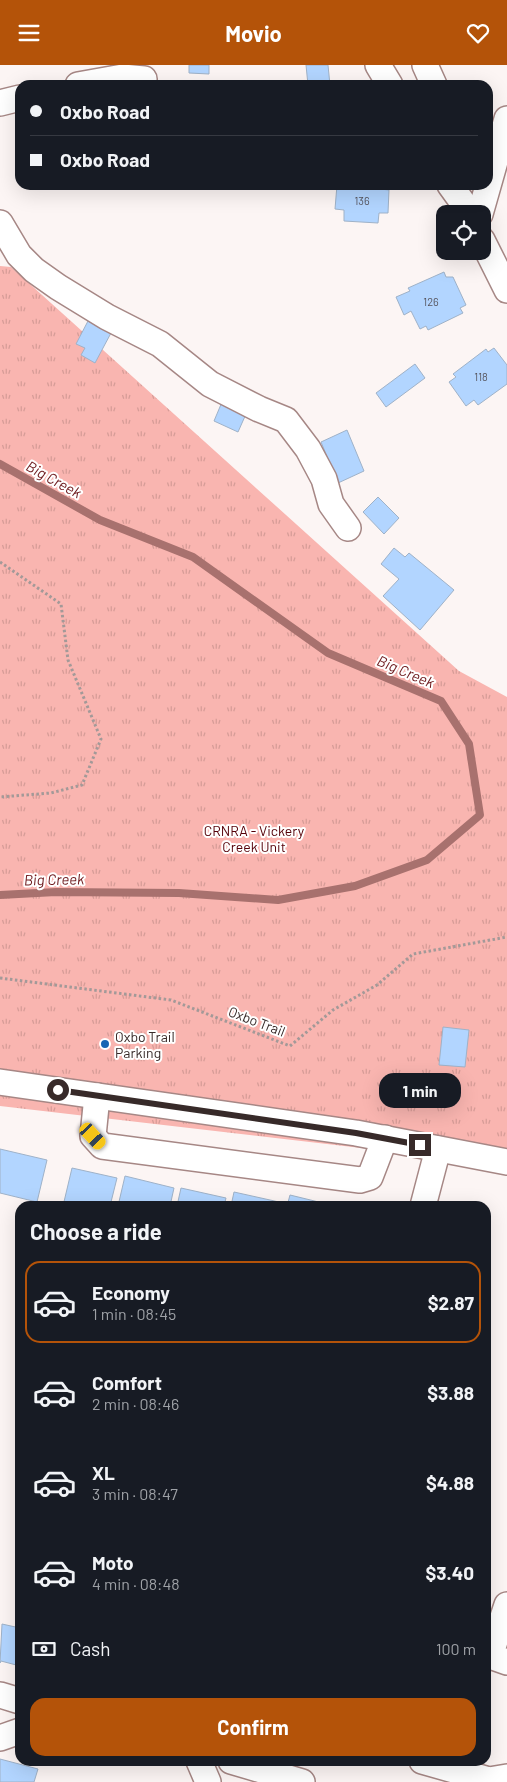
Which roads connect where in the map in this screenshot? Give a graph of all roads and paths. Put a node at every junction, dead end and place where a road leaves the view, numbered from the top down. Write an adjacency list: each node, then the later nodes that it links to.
1 (378, 65): 5 (street)
2 (424, 65): 6 (street)
3 (143, 76): 4 (street)
4 (106, 80)
5 (387, 80)
6 (432, 80)
7 (15, 100): 8 (street)
8 (0, 103)
9 (507, 119): 10 (street)
10 (493, 165)
11 (454, 190): 13 (street)
12 (486, 190): 14 (street)
13 (464, 205)
14 (482, 205)
15 (0, 223): 18 (street)
16 (491, 257): 17 (street)
17 (507, 290)
18 (348, 528)
19 (0, 563): 20 (path)
20 (0, 797)
21 (507, 937): 22 (path, Oxbo Trail)
22 (0, 978)
23 (0, 1082): 24 (street)
24 (97, 1096): 25 (street); 25 (street)
25 (385, 1138): 26 (street)
26 (438, 1149): 27 (street); 28 (street)
27 (507, 1162)
28 (424, 1201)
29 (507, 1605): 30 (street)
30 (491, 1653)
31 (491, 1656): 32 (street)
32 (507, 1662)
33 (0, 1695): 34 (street)
34 (15, 1700)
35 (15, 1733): 36 (street)
36 (0, 1738)
37 (201, 1766): 41 (street)
38 (248, 1766): 42 (street)
39 (441, 1766): 40 (street)
40 (507, 1777)
41 (208, 1782)
42 (302, 1782)

